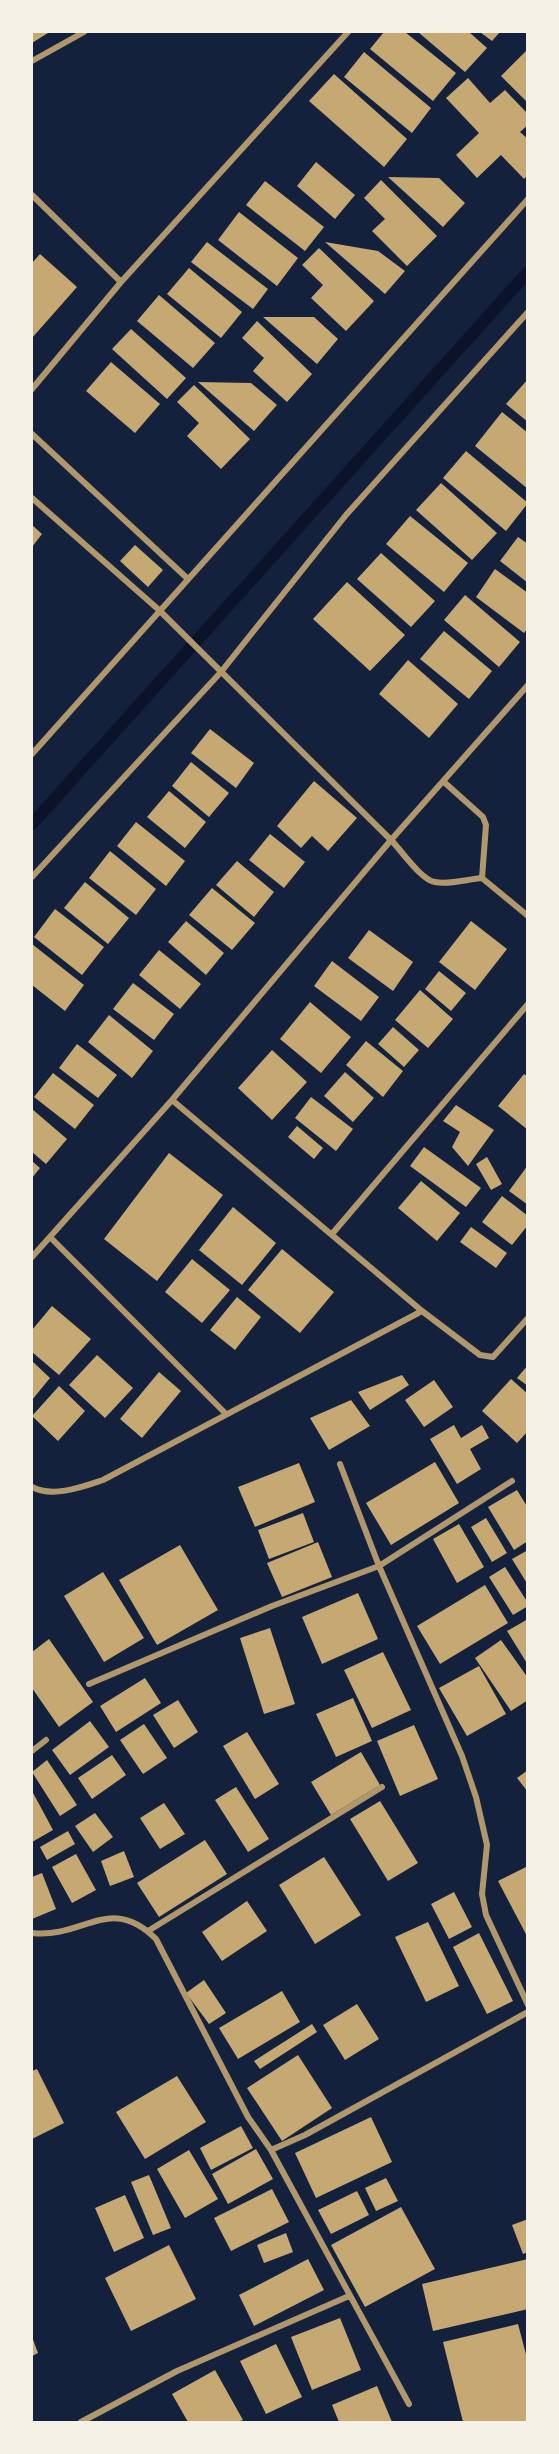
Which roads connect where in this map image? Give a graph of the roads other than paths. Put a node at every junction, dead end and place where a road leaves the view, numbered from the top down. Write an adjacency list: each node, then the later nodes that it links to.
1 (84, 32): 3 (street)
2 (348, 32): 6 (street)
3 (32, 62)
4 (32, 195): 6 (street)
5 (528, 199): 11 (street)
6 (121, 282): 8 (street)
7 (528, 312): 13 (street)
8 (32, 389)
9 (32, 434): 11 (street)
10 (32, 498): 12 (street)
11 (188, 579): 12 (street)
12 (159, 610): 13 (street); 15 (street)
13 (221, 672): 17 (street); 18 (street)
14 (528, 685): 16 (street)
15 (32, 754)
16 (444, 782): 17 (street); 19 (street)
17 (391, 840): 19 (street); 22 (street)
18 (32, 877)
19 (482, 878): 20 (street)
20 (528, 916)
21 (528, 1004): 23 (street)
22 (172, 1100): 23 (street); 24 (street)
23 (332, 1234): 26 (street)
24 (50, 1237): 25 (street); 28 (street)
25 (32, 1257)
26 (422, 1311): 27 (street); 28 (street)
27 (528, 1318)
28 (226, 1414): 31 (street)
29 (340, 1464): 32 (street)
30 (512, 1481): 32 (street)
31 (32, 1487)
32 (379, 1566): 33 (street); 39 (street)
33 (89, 1684)
34 (46, 1740): 35 (street)
35 (32, 1751)
36 (382, 1787): 37 (street)
37 (148, 1931): 38 (street); 41 (street)
38 (32, 1933)
39 (528, 2005)
40 (528, 2012): 41 (street)
41 (271, 2150): 42 (street)
42 (349, 2296): 43 (street); 44 (street)
43 (409, 2404)
44 (85, 2422)

